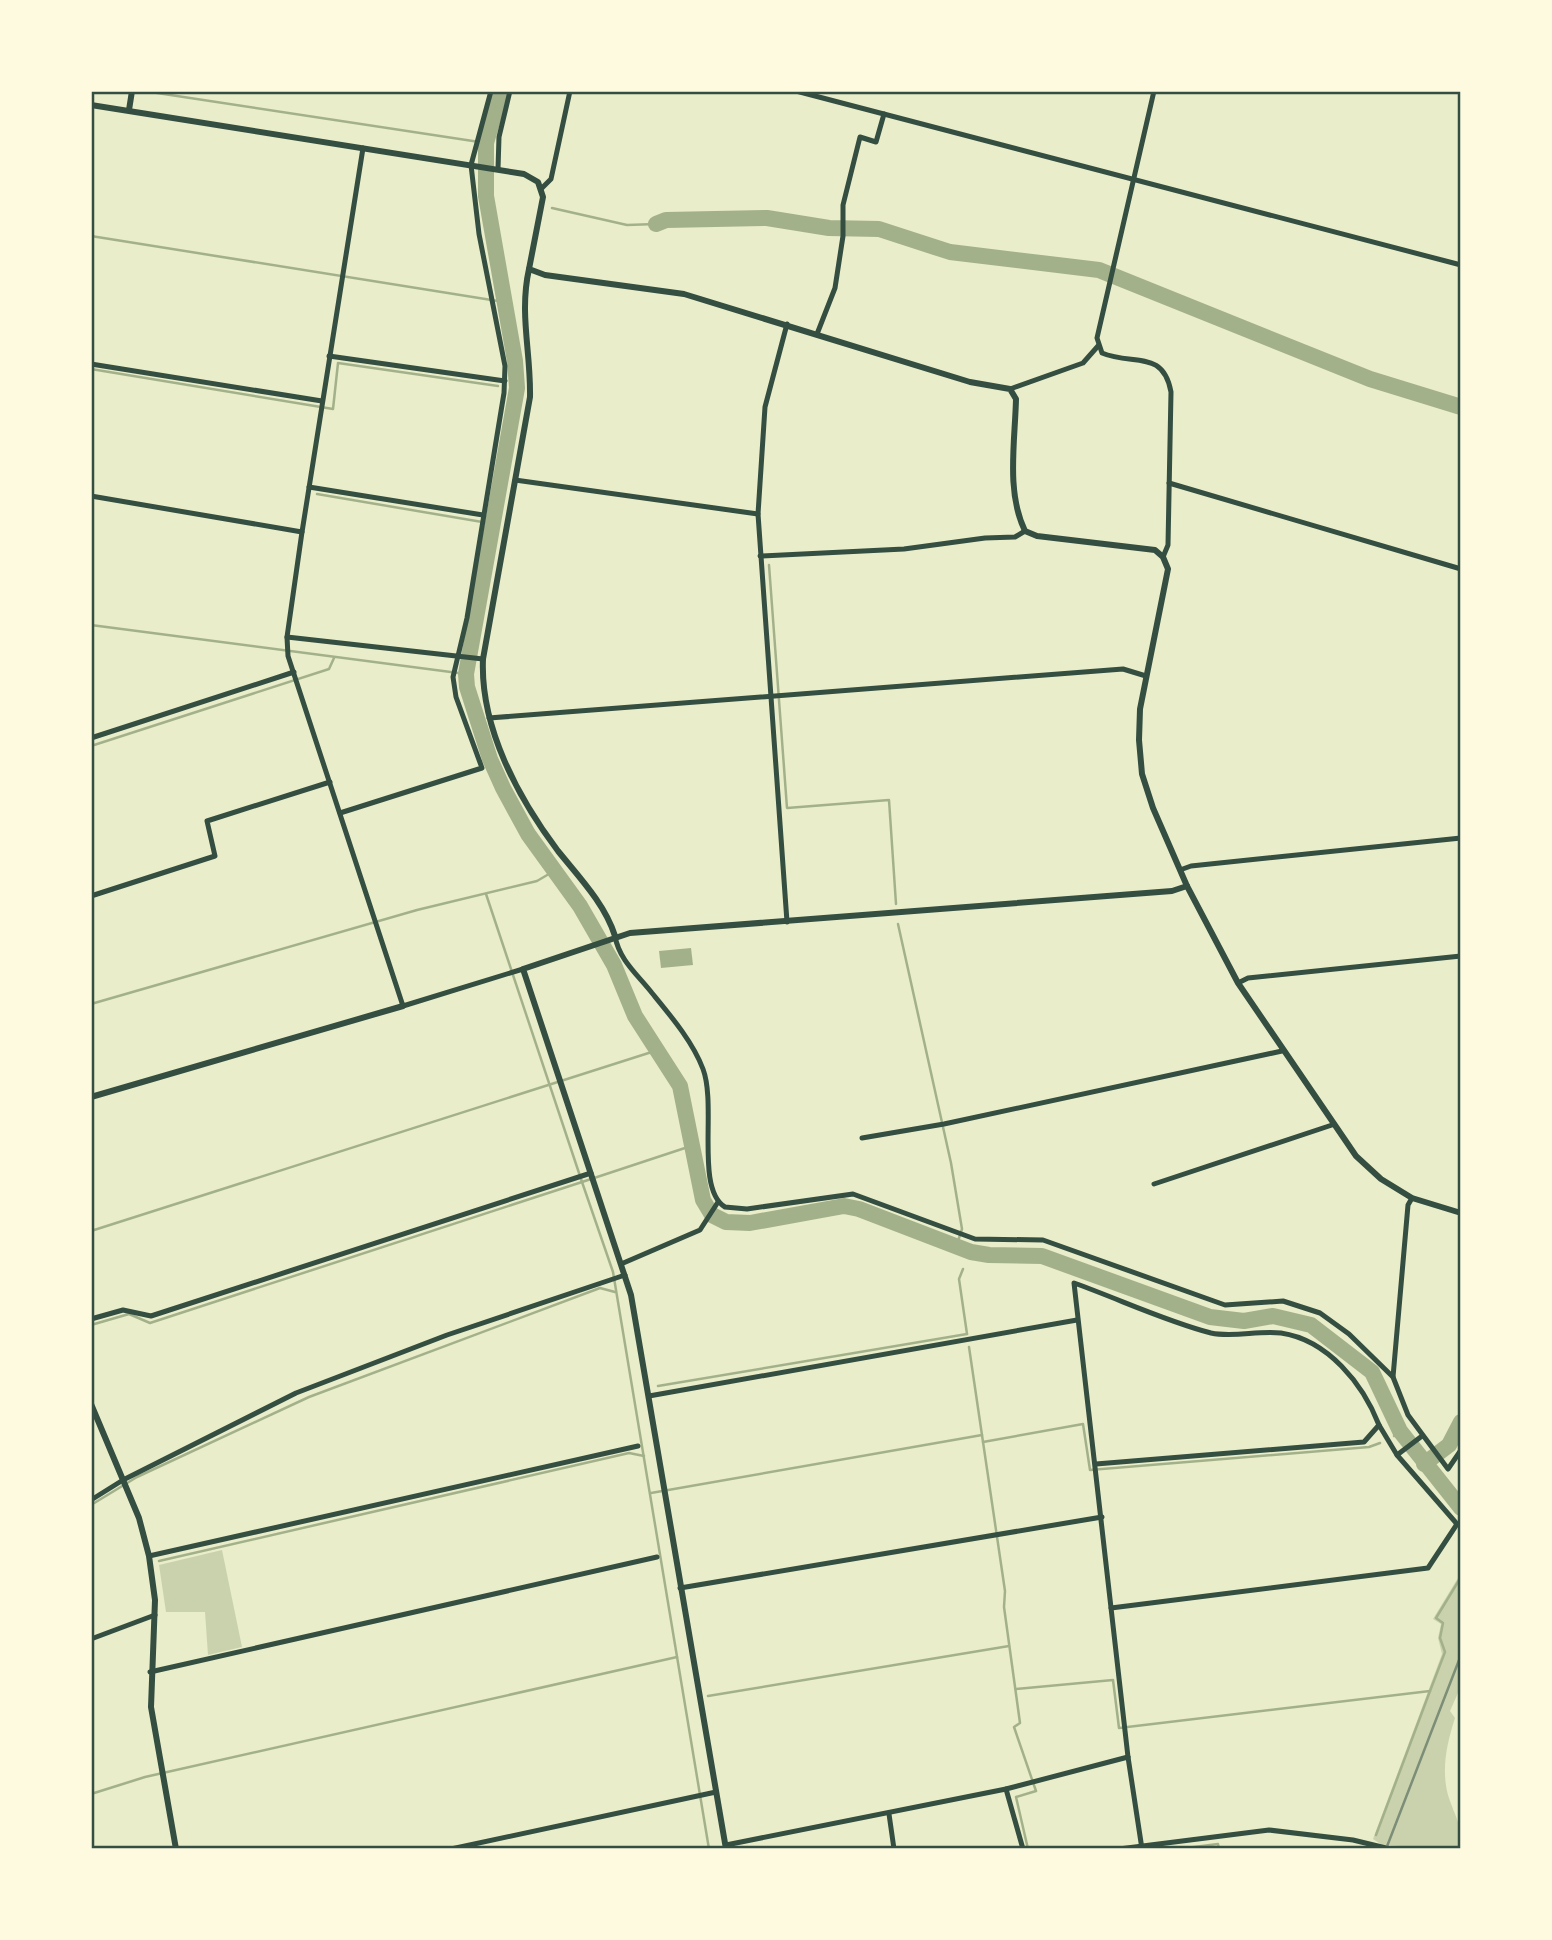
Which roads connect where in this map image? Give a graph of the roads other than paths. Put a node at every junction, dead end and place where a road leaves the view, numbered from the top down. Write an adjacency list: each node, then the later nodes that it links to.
1 (491, 91): 11 (street)
2 (510, 91): 12 (street)
3 (570, 91): 14 (street)
4 (796, 91): 9 (street)
5 (1154, 91): 13 (street)
6 (132, 93): 8 (street)
7 (91, 105): 8 (street)
8 (129, 110): 10 (street)
9 (884, 114): 13 (street); 18 (street)
10 (363, 148): 11 (street); 20 (street)
11 (471, 165): 12 (street); 22 (street)
12 (498, 169): 14 (street)
13 (1133, 179): 15 (street); 19 (street)
14 (542, 188): 16 (street)
15 (1461, 265)
16 (529, 269): 17 (street); 25 (street)
17 (787, 324): 18 (street); 29 (street)
18 (817, 334): 23 (street)
19 (1098, 346): 23 (street); 26 (street)
20 (329, 356): 22 (street); 24 (street)
21 (91, 364): 24 (street)
22 (505, 381): 30 (street)
23 (1010, 389): 31 (street)
24 (321, 405): 27 (street)
25 (515, 480): 29 (street); 38 (street)
26 (1170, 483): 34 (street); 35 (street)
27 (309, 487): 30 (street); 32 (street)
28 (91, 496): 32 (street)
29 (758, 514): 33 (street)
30 (483, 520): 37 (street)
31 (1025, 531): 33 (street); 34 (street)
32 (302, 532): 36 (street)
33 (760, 556): 41 (street)
34 (1163, 557): 40 (street)
35 (1461, 569)
36 (288, 636): 37 (street); 39 (street)
37 (458, 656): 38 (street); 45 (street)
38 (480, 659): 42 (street)
39 (295, 674): 43 (street); 44 (street)
40 (1146, 676): 41 (street); 47 (street)
41 (769, 696): 42 (street); 50 (street)
42 (489, 718): 51 (street)
43 (91, 737)
44 (330, 782): 45 (street); 49 (street)
45 (340, 813): 55 (street)
46 (1461, 838): 47 (street)
47 (1180, 870): 48 (street)
48 (1187, 887): 50 (street); 54 (street)
49 (91, 896)
50 (787, 922): 51 (street)
51 (612, 937): 53 (street); 63 (street)
52 (1461, 956): 54 (street)
53 (516, 971): 55 (street); 60 (street)
54 (1238, 983): 56 (street)
55 (403, 1006): 57 (street)
56 (1282, 1051): 58 (street); 59 (street)
57 (91, 1097)
58 (1332, 1125): 61 (street); 62 (street)
59 (862, 1138)
60 (588, 1177): 65 (street); 67 (street)
61 (1154, 1184)
62 (1412, 1198): 64 (street); 69 (street)
63 (718, 1202): 65 (street); 69 (street)
64 (1461, 1213)
65 (621, 1264): 66 (street)
66 (621, 1276): 70 (street); 78 (street)
67 (91, 1319)
68 (1077, 1320): 70 (street); 72 (street); 77 (street)
69 (1393, 1377): 73 (street)
70 (649, 1396): 83 (street)
71 (91, 1404): 78 (street)
72 (1379, 1424): 76 (street); 77 (street)
73 (1422, 1436): 75 (street); 76 (street)
74 (638, 1446): 81 (street)
75 (1461, 1450)
76 (1397, 1455): 84 (street)
77 (1097, 1467): 80 (street)
78 (125, 1483): 79 (street); 81 (street)
79 (91, 1500)
80 (1102, 1517): 83 (street); 84 (street)
81 (149, 1556): 85 (street)
82 (657, 1558): 87 (street)
83 (680, 1588): 90 (street)
84 (1111, 1608): 88 (street)
85 (155, 1615): 86 (street); 87 (street)
86 (91, 1639)
87 (150, 1672): 94 (street)
88 (1128, 1757): 89 (street); 93 (street)
89 (1006, 1789): 91 (street); 97 (street)
90 (716, 1792): 92 (street); 95 (street)
91 (889, 1814): 92 (street); 96 (street)
92 (726, 1847)
93 (1142, 1848): 98 (street); 99 (street)
94 (176, 1849)
95 (451, 1849)
96 (894, 1849)
97 (1024, 1849)
98 (1119, 1849)
99 (1390, 1849)

